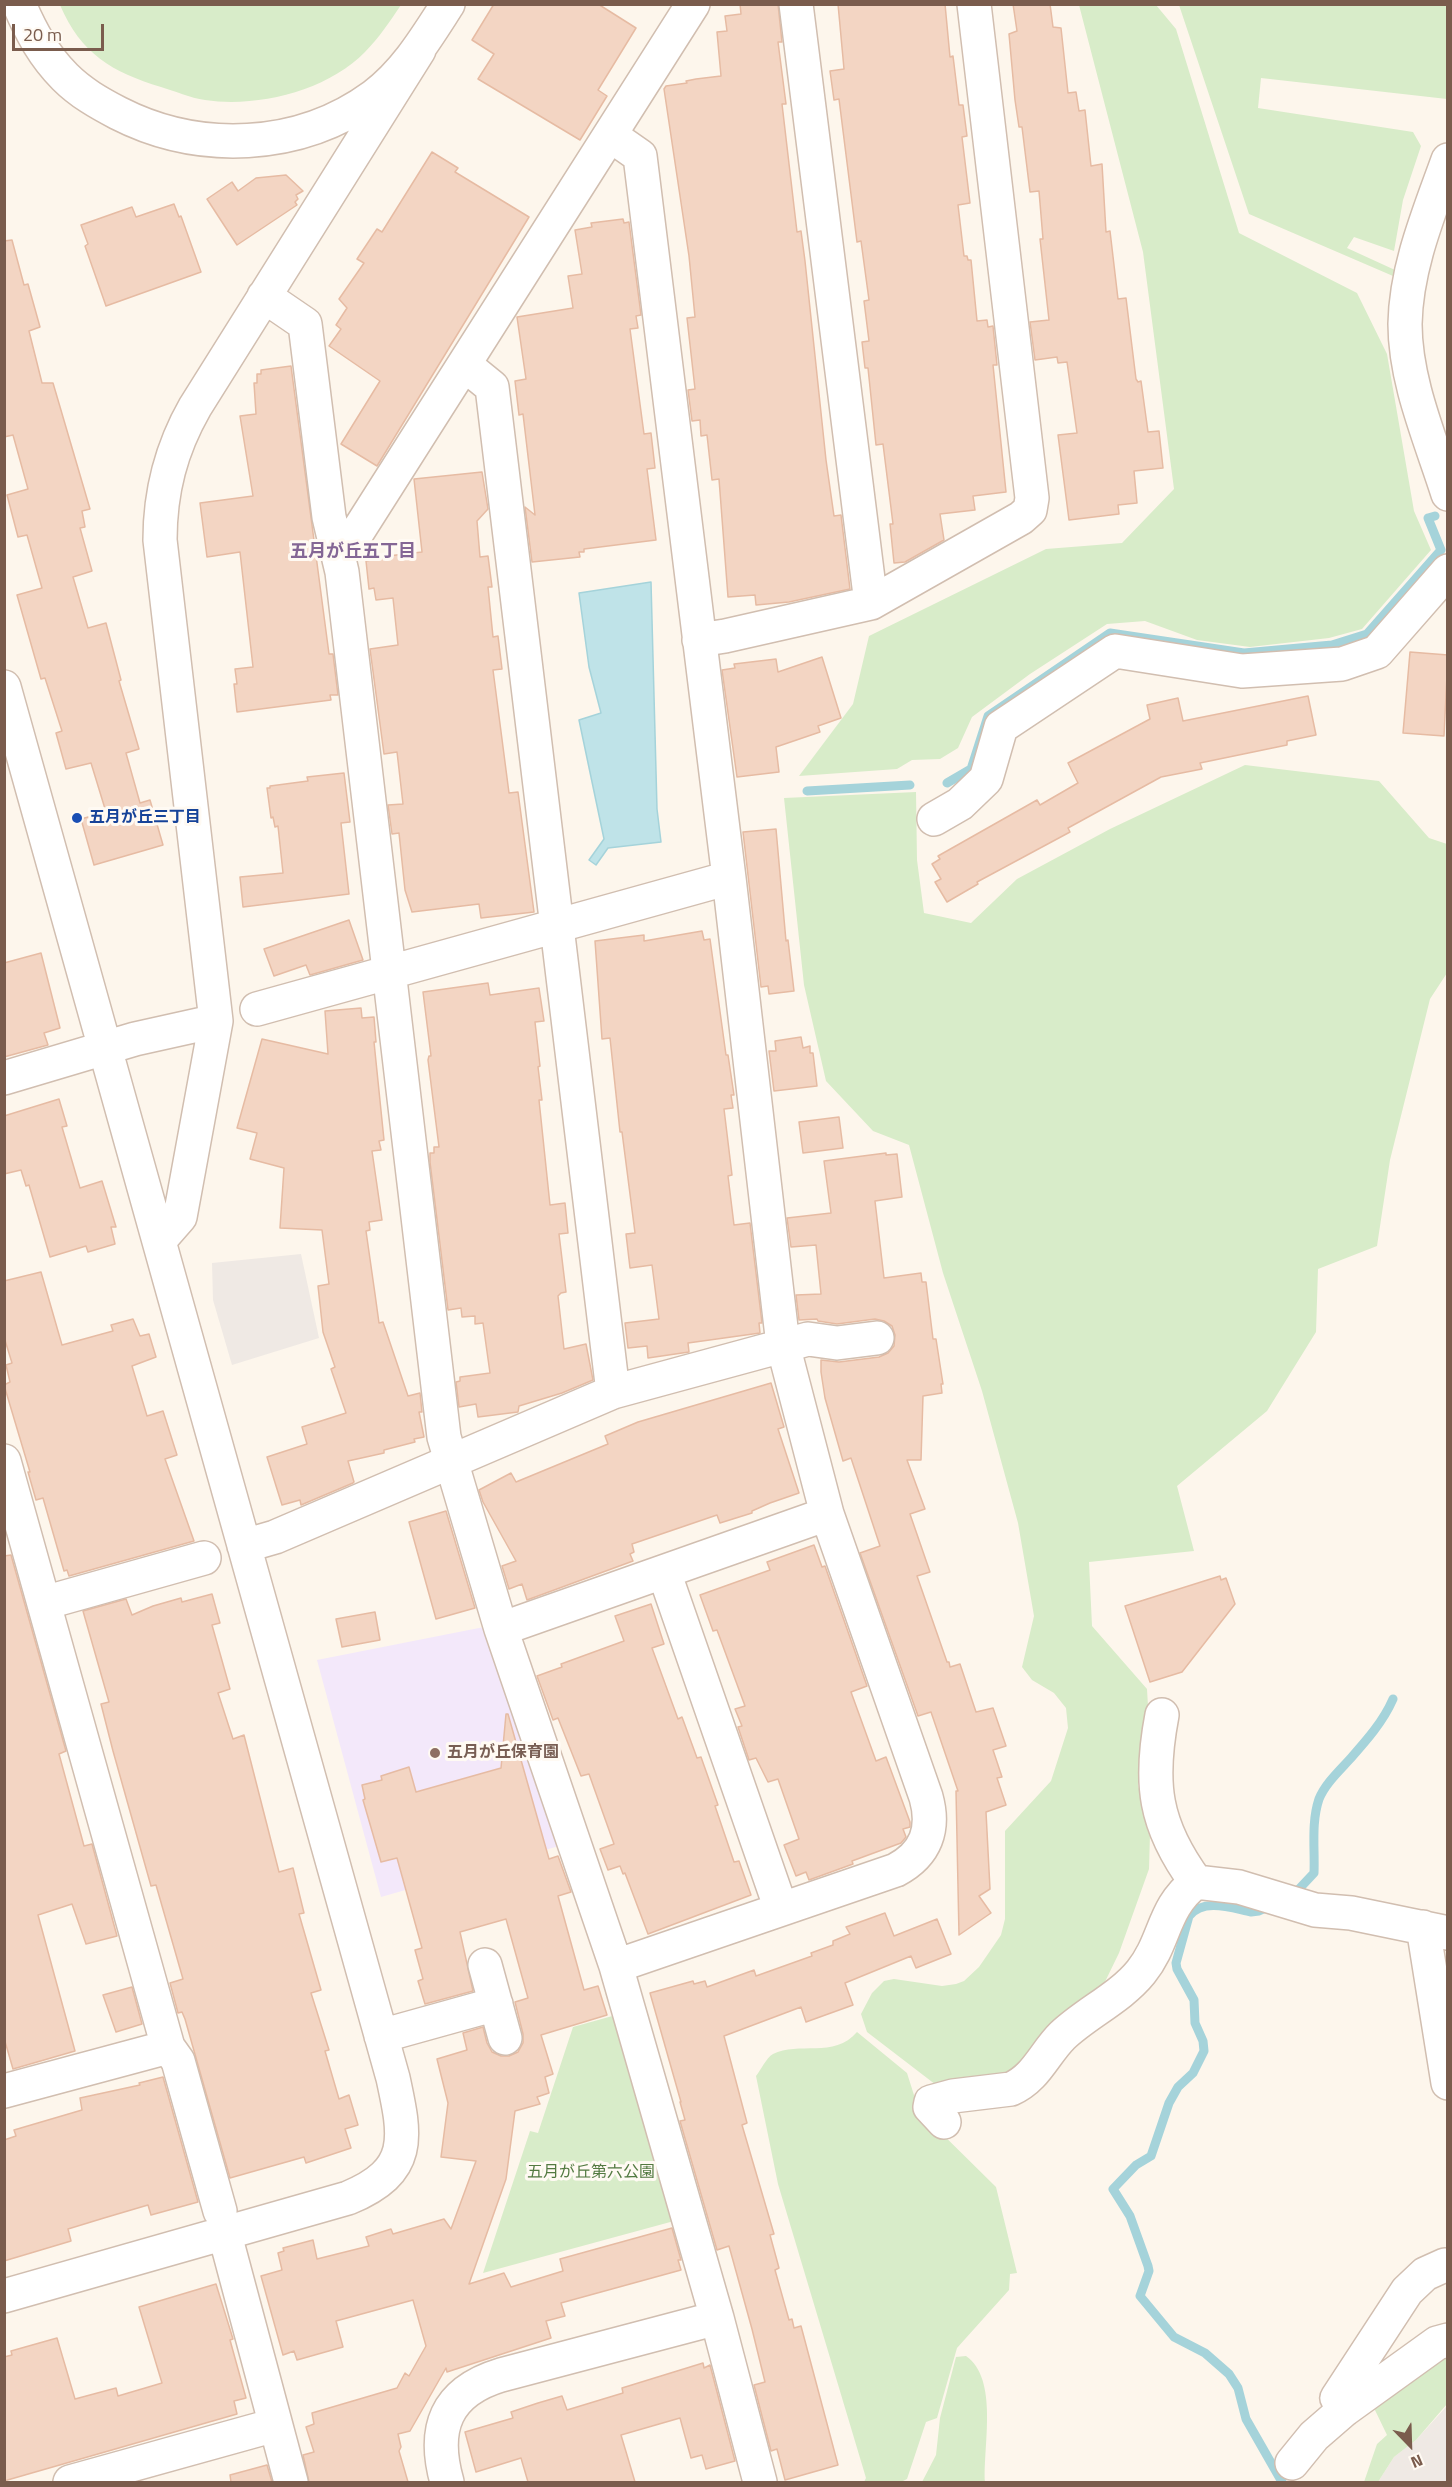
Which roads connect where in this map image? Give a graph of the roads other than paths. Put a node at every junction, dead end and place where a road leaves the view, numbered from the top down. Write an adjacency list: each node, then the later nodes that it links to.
1 (19, 4): 7 (street)
2 (448, 4): 6 (street)
3 (693, 4): 8 (street)
4 (796, 4): 16 (street)
5 (974, 4): 16 (street)
6 (419, 50): 7 (street); 9 (street)
7 (342, 114): 9 (street)
8 (610, 135): 12 (street); 17 (street)
9 (359, 146): 11 (street)
10 (1448, 160): 13 (street)
11 (264, 296): 14 (street); 24 (street)
12 (465, 365): 14 (street); 21 (street)
13 (1448, 494)
14 (336, 544): 22 (street)
15 (1448, 571): 19 (street)
16 (871, 603): 17 (street)
17 (699, 640): 20 (street)
18 (4, 687): 25 (street)
19 (934, 819)
20 (729, 878): 21 (street); 29 (street)
21 (558, 925): 22 (street); 30 (street)
22 (388, 972): 23 (street); 32 (street)
23 (257, 1010)
24 (216, 1021): 25 (street); 27 (street)
25 (106, 1049): 26 (street); 27 (street)
26 (4, 1078)
27 (159, 1241): 34 (street)
28 (877, 1338): 29 (street)
29 (783, 1345): 30 (street); 33 (street)
30 (613, 1392): 32 (street)
31 (4, 1461): 37 (street)
32 (452, 1462): 34 (street); 38 (street)
33 (827, 1514): 36 (street); 41 (street)
34 (244, 1546): 46 (street)
35 (204, 1558): 37 (street)
36 (664, 1572): 38 (street); 41 (street)
37 (44, 1603): 48 (street)
38 (501, 1629): 44 (street)
39 (1161, 1715): 40 (street)
40 (1196, 1882): 42 (street); 51 (street)
41 (781, 1909): 44 (street)
42 (1435, 1930): 49 (street)
43 (485, 1965): 45 (street)
44 (616, 1966): 55 (street)
45 (495, 2004): 46 (street); 47 (street)
46 (381, 2036): 52 (street)
47 (505, 2038)
48 (168, 2047): 50 (street); 52 (street)
49 (1448, 2083)
50 (4, 2091)
51 (944, 2122)
52 (223, 2223): 54 (street); 58 (street)
53 (1445, 2265): 57 (street)
54 (4, 2296)
55 (717, 2318): 62 (street); 63 (street)
56 (1448, 2340): 57 (street)
57 (1344, 2410): 59 (street)
58 (274, 2425): 60 (street); 61 (street)
59 (1292, 2463)
60 (70, 2482)
61 (291, 2482)
62 (447, 2482)
63 (760, 2482)

